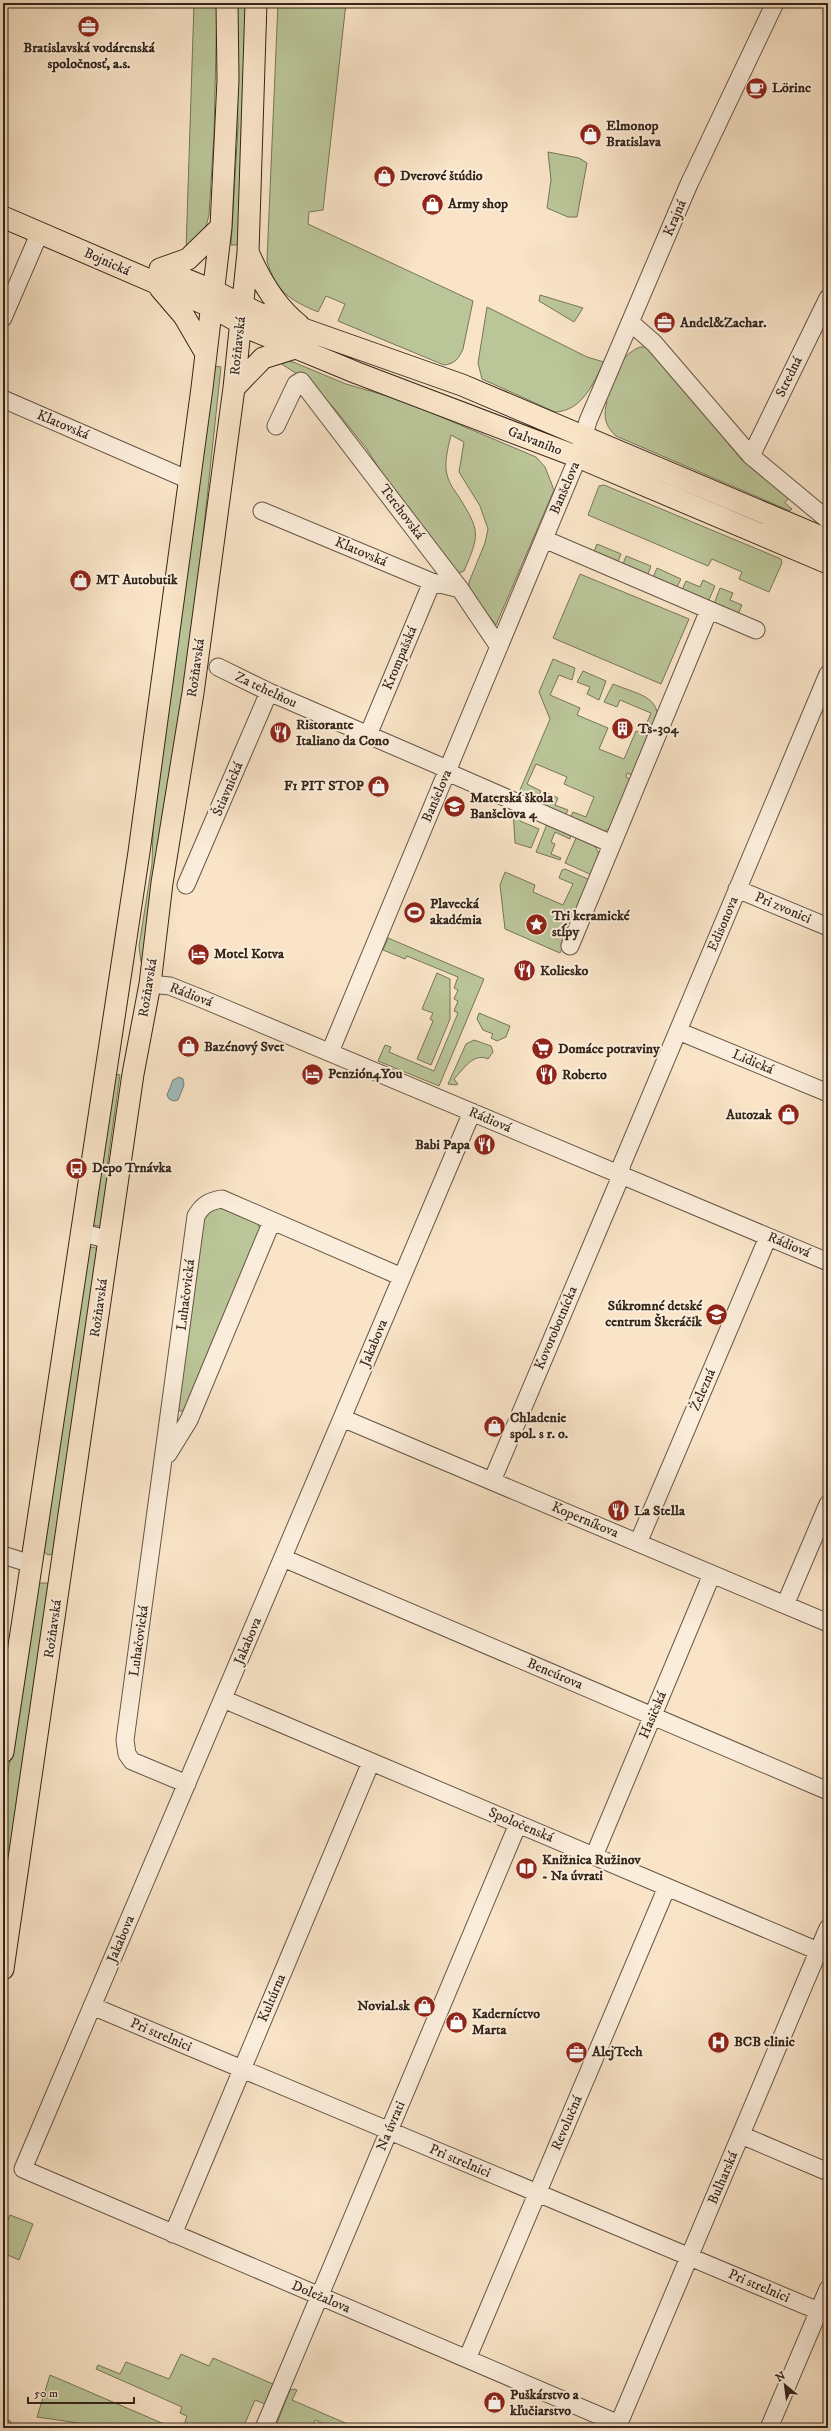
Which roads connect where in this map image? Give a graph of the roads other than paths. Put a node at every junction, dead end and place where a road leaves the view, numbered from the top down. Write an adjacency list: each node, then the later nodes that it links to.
1 (227, 3): 6 (main road)
2 (256, 3): 8 (main road, Rožňavská)
3 (775, 3): 14 (street, Krajná)
4 (3, 207): 9 (main road, Bojnická)
5 (3, 217): 7 (main road, Bojnická)
6 (221, 227): 9 (main road); 11 (main road)
7 (40, 232): 9 (main road, Bojnická); 13 (street)
8 (248, 252): 12 (main road, Rožňavská); 15 (main road)
9 (158, 276): 11 (main road, Bojnická); 16 (main road)
10 (828, 298): 21 (street, Stredná)
11 (213, 299): 12 (main road, Bojnická); 16 (main road)
12 (241, 315): 15 (main road, Galvaniho); 17 (main road, Rožňavská)
13 (3, 318)
14 (630, 322): 20 (street, Krajná); 21 (street)
15 (300, 339): 17 (main road); 20 (main road, Galvaniho); 22 (main road, Galvaniho)
16 (205, 352): 23 (main road)
17 (234, 388): 45 (main road, Rožňavská)
18 (3, 399): 23 (street, Klatovská)
19 (276, 426): 30 (street, Terchovská)
20 (584, 437): 22 (street, Banšelova); 27 (main road, Galvaniho)
21 (751, 456): 25 (street)
22 (578, 457): 26 (street, Banšelova); 28 (main road, Galvaniho)
23 (189, 480): 42 (main road)
24 (262, 511): 29 (street, Klatovská)
25 (828, 520)
26 (544, 539): 31 (street); 33 (street, Banšelova)
27 (828, 540)
28 (828, 563)
29 (432, 582): 30 (street, Klatovská); 37 (street, Krompašská)
30 (460, 589): 33 (street, Terchovská)
31 (709, 610): 32 (street); 39 (street)
32 (756, 630)
33 (498, 648): 38 (street, Banšelova)
34 (218, 666): 36 (street, Za tehelňou)
35 (828, 674): 41 (street, Edisonova)
36 (269, 692): 37 (street, Za tehelňou); 40 (street, Štiavnická)
37 (368, 735): 38 (street, Za tehelňou)
38 (448, 769): 39 (street, Za tehelňou); 48 (street, Banšelova)
39 (612, 844): 44 (street)
40 (186, 885)
41 (737, 889): 43 (street, Pri zvonici); 46 (street, Edisonova)
42 (130, 906): 45 (main road); 47 (main road)
43 (828, 927)
44 (570, 946)
45 (150, 984): 47 (main road); 48 (street, Rádiová); 49 (main road, Rožňavská)
46 (678, 1031): 50 (street, Lidická); 52 (street, Edisonova)
47 (110, 1035): 49 (main road); 54 (main road)
48 (330, 1052): 51 (street, Rádiová)
49 (133, 1074): 56 (main road, Rožňavská)
50 (828, 1093)
51 (472, 1112): 52 (street, Rádiová); 58 (street, Jakabova)
52 (619, 1174): 55 (street, Rádiová); 61 (street, Kovorobotnícka)
53 (272, 1221): 58 (street, Luhačovická); 60 (street, Luhačovická); 60 (street, Luhačovická)
54 (80, 1232): 56 (street); 66 (main road)
55 (768, 1237): 57 (street, Rádiová); 63 (street, Železná)
56 (109, 1240): 67 (main road, Rožňavská)
57 (828, 1262)
58 (402, 1277): 59 (street, Jakabova)
59 (342, 1418): 61 (street, Koperníkova); 65 (street, Jakabova)
60 (164, 1460): 75 (street, Luhačovická)
61 (492, 1481): 63 (street, Koperníkova)
62 (828, 1504): 69 (street)
63 (638, 1543): 68 (street, Koperníkova)
64 (3, 1555): 66 (street)
65 (283, 1558): 71 (street, Jakabova); 72 (street, Bencúrova)
66 (31, 1564): 67 (main road); 73 (main road)
67 (62, 1571): 82 (main road, Rožňavská)
68 (712, 1574): 69 (street, Koperníkova); 72 (street, Hasičská)
69 (785, 1605): 70 (street, Koperníkova)
70 (828, 1623)
71 (223, 1699): 74 (street, Spoločenská); 75 (street, Jakabova)
72 (653, 1716): 76 (street, Bencúrova); 78 (street, Hasičská)
73 (3, 1752)
74 (372, 1762): 77 (street, Spoločenská); 84 (street, Kultúrna)
75 (187, 1784): 83 (street, Jakabova)
76 (828, 1791)
77 (518, 1824): 78 (street, Spoločenská); 85 (street, Na úvrati)
78 (594, 1856): 79 (street, Spoločenská)
79 (667, 1887): 81 (street, Spoločenská); 89 (street, Revolučná)
80 (828, 1928): 81 (street, Bulharská)
81 (818, 1951): 86 (street, Bulharská)
82 (3, 1969)
83 (92, 2006): 84 (street, Pri strelnici); 87 (street, Jakabova)
84 (242, 2069): 85 (street, Pri strelnici); 90 (street, Kultúrna)
85 (389, 2131): 89 (street, Pri strelnici); 93 (street, Na úvrati)
86 (741, 2135): 88 (street); 91 (street, Bulharská)
87 (23, 2170): 90 (street, Doležalova)
88 (828, 2172)
89 (538, 2193): 91 (street, Pri strelnici); 95 (street, Revolučná)
90 (173, 2234): 93 (street, Doležalova)
91 (689, 2257): 94 (street, Pri strelnici); 96 (street, Bulharská)
92 (828, 2289): 94 (street)
93 (320, 2296): 95 (street, Doležalova); 97 (street, Na úvrati)
94 (823, 2313): 98 (street)
95 (467, 2359): 96 (street, Doležalova)
96 (618, 2426)
97 (264, 2428)
98 (769, 2428)

